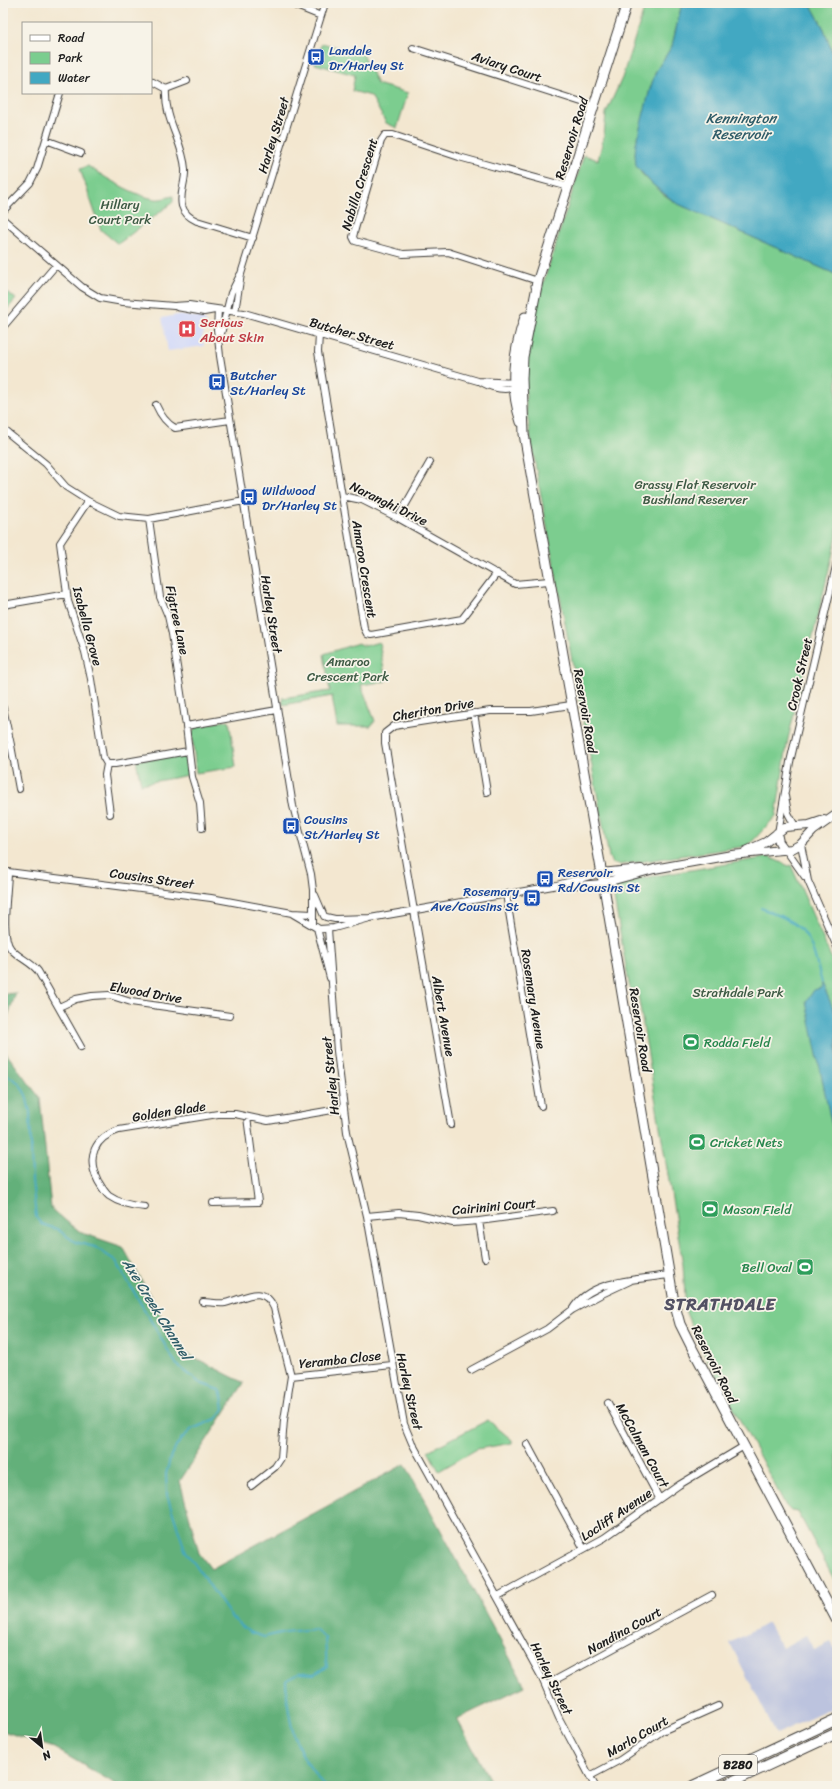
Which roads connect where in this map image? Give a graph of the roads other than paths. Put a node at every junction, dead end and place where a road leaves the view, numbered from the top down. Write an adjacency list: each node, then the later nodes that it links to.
1 (289, 3): 4 (street)
2 (325, 3): 4 (street, Harley Street)
3 (627, 3): 10 (main road, Reservoir Road)
4 (321, 16): 16 (street, Harley Street)
5 (413, 48): 10 (street, Aviary Court)
6 (187, 81): 8 (street)
7 (153, 82): 8 (street)
8 (166, 89): 16 (street)
9 (60, 94): 11 (street)
10 (594, 106): 13 (main road, Reservoir Road)
11 (46, 140): 12 (street); 14 (street)
12 (81, 153)
13 (569, 187): 19 (main road, Reservoir Road); 19 (street, Nabilla Crescent)
14 (3, 211)
15 (3, 219): 17 (street, Butcher Street)
16 (253, 238): 18 (street, Harley Street)
17 (56, 265): 20 (street, Butcher Street); 23 (street)
18 (241, 274): 21 (street, Harley Street); 22 (street, Harley Street)
19 (538, 281): 26 (main road, Reservoir Road)
20 (218, 310): 21 (street, Butcher Street); 25 (street, Harley Street)
21 (226, 311): 22 (street, Butcher Street); 25 (street, Harley Street)
22 (235, 312): 24 (street, Butcher Street)
23 (3, 327)
24 (319, 335): 26 (street, Butcher Street); 31 (street, Naranghi Drive)
25 (219, 340): 28 (street, Harley Street)
26 (516, 384): 38 (main road, Reservoir Road)
27 (156, 405): 28 (street)
28 (230, 420): 33 (street, Harley Street)
29 (3, 430): 32 (street)
30 (430, 462): 34 (street)
31 (342, 496): 34 (street, Naranghi Drive); 37 (street, Amaroo Crescent)
32 (88, 500): 35 (street); 39 (street, Isabella Grove)
33 (244, 501): 35 (street); 43 (street, Harley Street)
34 (398, 518): 37 (street, Naranghi Drive)
35 (149, 519): 45 (street, Figtree Lane)
36 (837, 562): 52 (street, Crook Street)
37 (496, 573): 38 (street, Naranghi Drive)
38 (549, 581): 41 (main road, Reservoir Road)
39 (67, 594): 40 (street); 49 (street, Isabella Grove)
40 (3, 605)
41 (571, 705): 44 (street, Cheriton Drive); 64 (main road, Reservoir Road)
42 (3, 708): 46 (street)
43 (277, 710): 45 (street); 68 (street, Harley Street)
44 (474, 713): 51 (street); 70 (street, Cheriton Drive)
45 (186, 726): 48 (street, Figtree Lane)
46 (11, 745): 47 (street); 50 (street)
47 (3, 747)
48 (188, 751): 49 (street); 56 (street, Figtree Lane)
49 (107, 764): 53 (street, Isabella Grove)
50 (19, 789)
51 (487, 792)
52 (785, 792): 55 (street, Crook Street); 57 (street, Crook Street)
53 (110, 814)
54 (835, 815): 55 (street); 58 (street)
55 (796, 827): 57 (street); 58 (street)
56 (202, 828)
57 (778, 833): 59 (street); 60 (street)
58 (801, 844): 59 (street); 65 (street)
59 (786, 850): 60 (street); 65 (street)
60 (732, 855): 62 (street)
61 (3, 866): 63 (street)
62 (654, 869): 64 (street); 66 (street)
63 (8, 872): 71 (street, Cousins Street); 81 (street)
64 (602, 873): 66 (main road, Reservoir Road); 67 (street)
65 (808, 881): 78 (street)
66 (603, 883): 67 (street); 94 (main road, Reservoir Road)
67 (553, 886): 69 (street)
68 (313, 890): 72 (street, Harley Street); 73 (street, Harley Street)
69 (506, 894): 70 (street); 84 (street, Rosemary Avenue)
70 (414, 910): 74 (street); 87 (street, Albert Avenue)
71 (292, 914): 72 (street, Cousins Street); 75 (street, Cousins Street)
72 (313, 914): 73 (street, Cousins Street); 75 (street, Harley Street)
73 (325, 916): 74 (street); 76 (street, Harley Street)
74 (370, 918): 76 (street)
75 (316, 928): 76 (street); 80 (street, Harley Street)
76 (328, 929): 80 (street, Harley Street)
77 (837, 930): 78 (street)
78 (831, 933): 79 (street)
79 (837, 947)
80 (331, 983): 85 (street, Harley Street)
81 (59, 1007): 82 (street, Elwood Drive); 83 (street)
82 (230, 1016)
83 (81, 1047)
84 (541, 1106)
85 (344, 1108): 86 (street, Golden Glade); 91 (street, Harley Street)
86 (247, 1117): 88 (street); 89 (street, Golden Glade)
87 (451, 1125)
88 (213, 1203)
89 (145, 1208)
90 (553, 1211): 92 (street, Cairinini Court)
91 (367, 1216): 92 (street, Cairinini Court); 96 (street, Harley Street)
92 (479, 1221): 93 (street)
93 (484, 1258)
94 (668, 1275): 97 (street); 101 (main road, Reservoir Road)
95 (203, 1302): 98 (street, Yeramba Close)
96 (392, 1365): 98 (street, Yeramba Close); 106 (street, Harley Street)
97 (471, 1370)
98 (291, 1376): 102 (street, Yeramba Close)
99 (608, 1403): 103 (street, McCalman Court)
100 (528, 1444): 104 (street)
101 (744, 1446): 103 (street, Locliff Avenue); 107 (main road, Reservoir Road)
102 (251, 1486)
103 (659, 1498): 104 (street, Locliff Avenue)
104 (584, 1549): 106 (street, Locliff Avenue)
105 (712, 1595): 110 (street, Nandina Court)
106 (498, 1596): 110 (street, Harley Street)
107 (826, 1598): 108 (main road, Reservoir Road); 109 (main road, Reservoir Road)
108 (837, 1614)
109 (837, 1622)
110 (546, 1685): 114 (street, Harley Street)
111 (718, 1706): 114 (street, Marlo Court)
112 (837, 1719): 116 (main road, B280)
113 (837, 1733): 117 (main road, B280)
114 (590, 1776): 115 (street, Harley Street)
115 (595, 1786)
116 (693, 1786)
117 (723, 1786)

